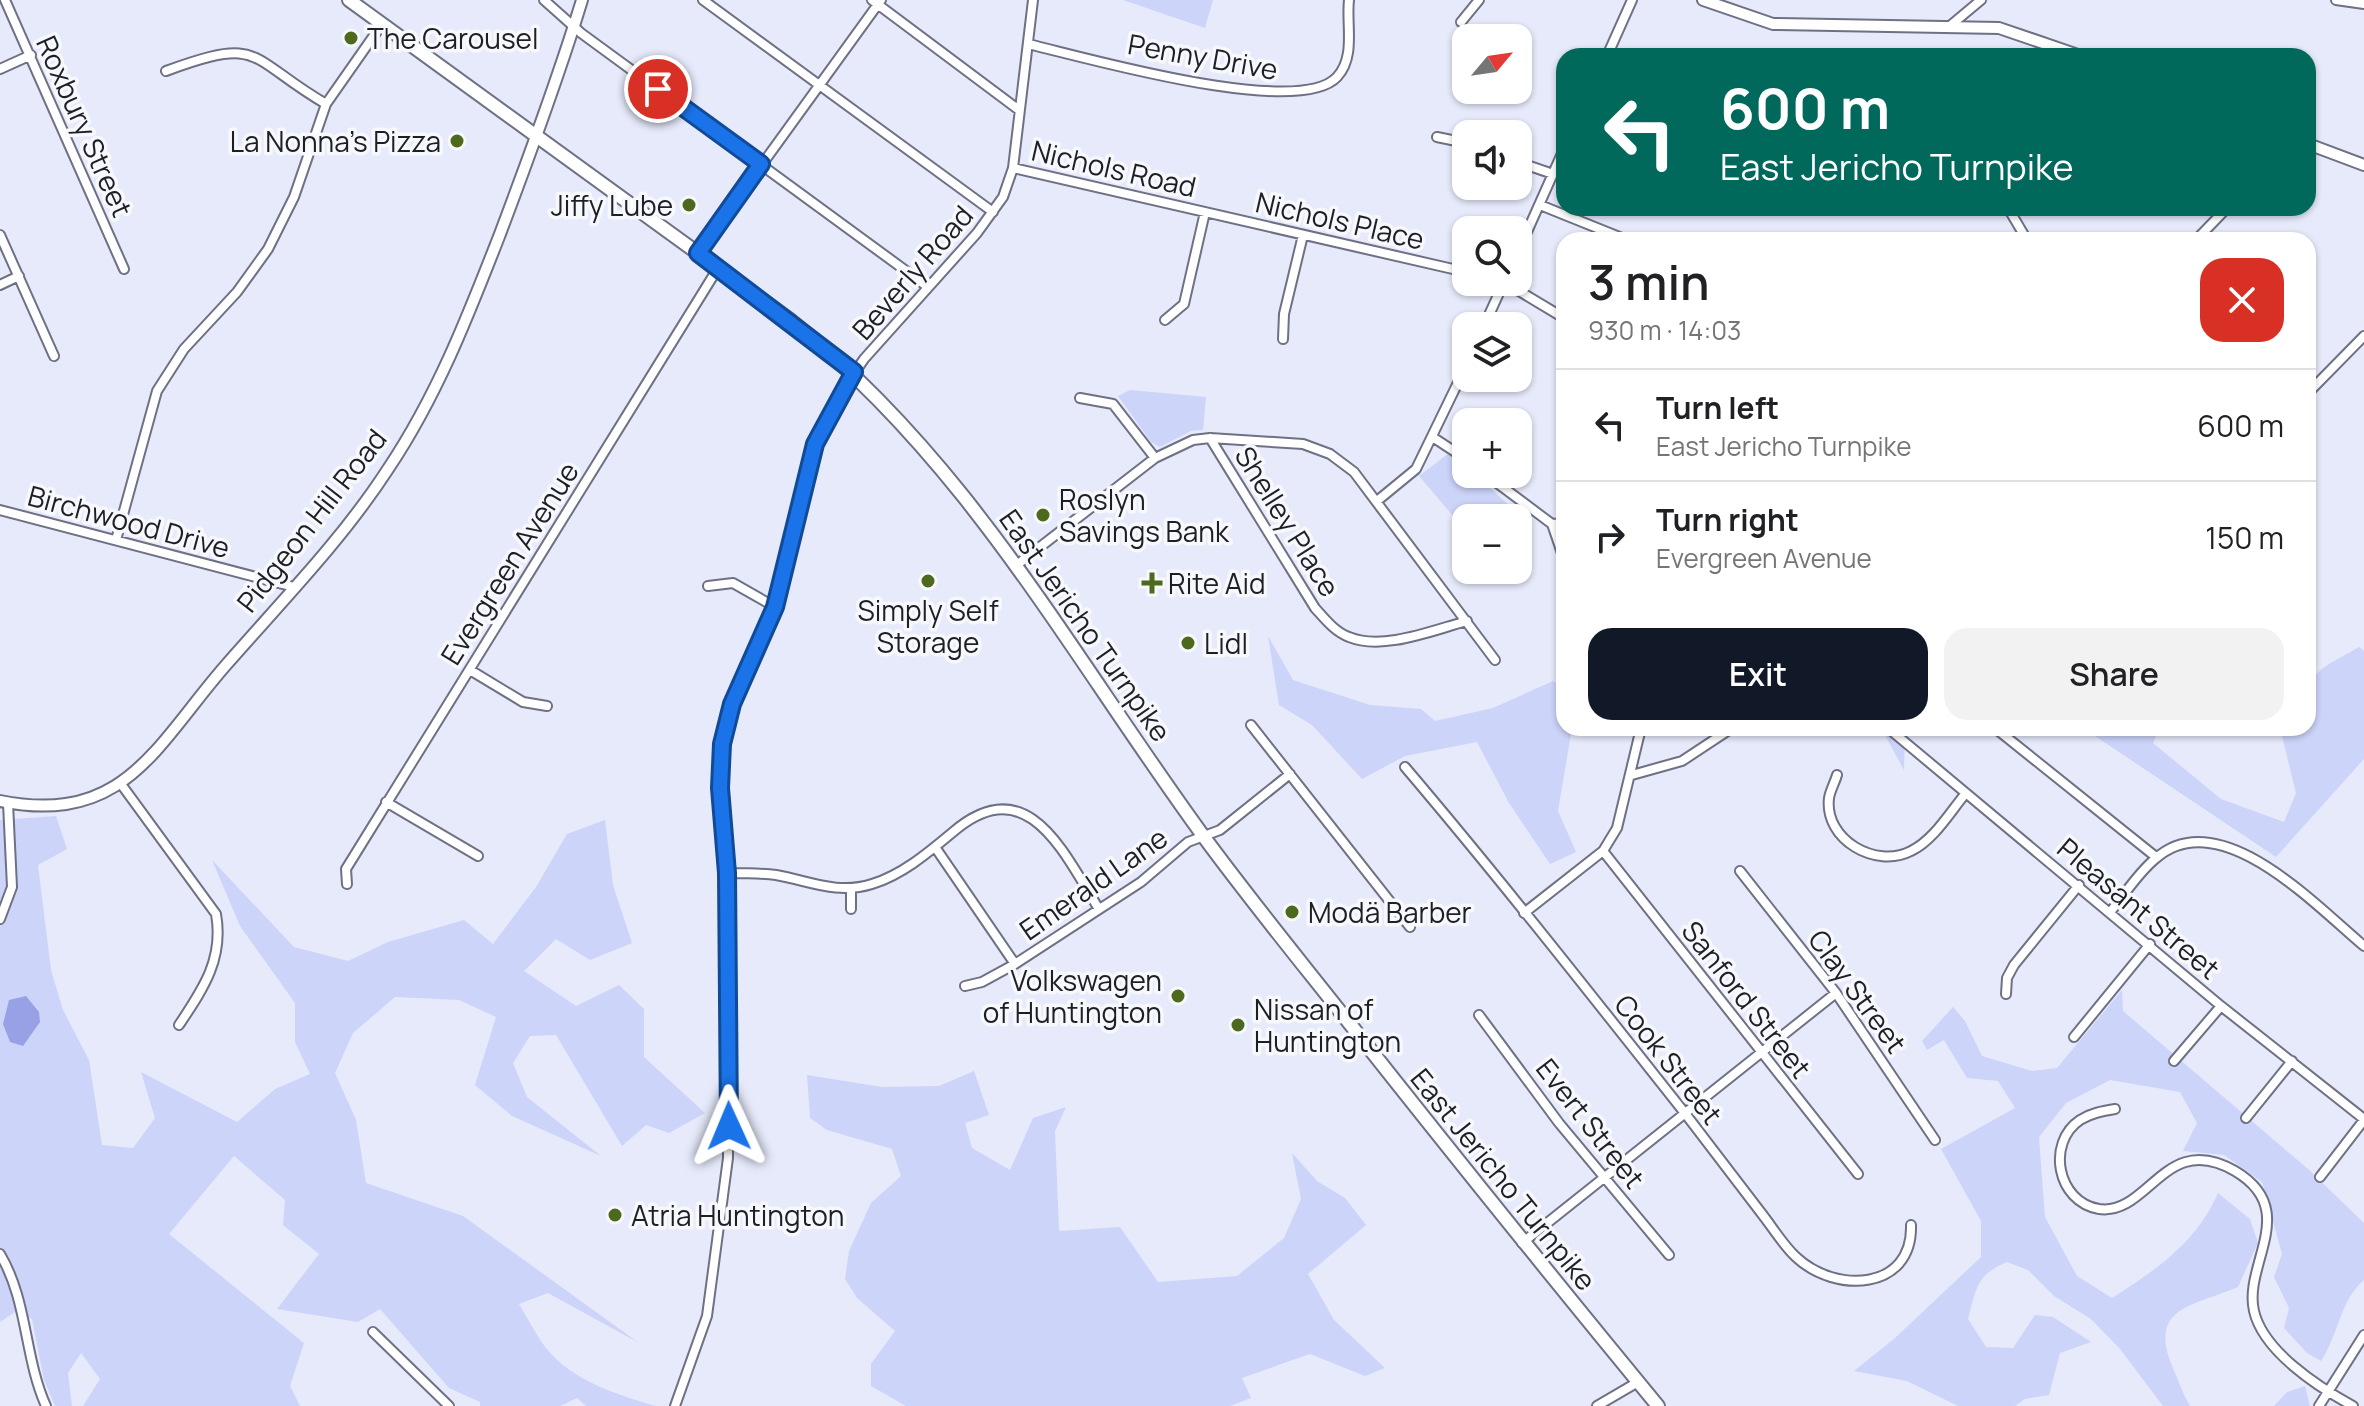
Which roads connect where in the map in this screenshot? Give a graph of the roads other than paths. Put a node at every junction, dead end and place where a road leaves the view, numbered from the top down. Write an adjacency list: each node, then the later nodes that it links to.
1 (5, 0): 22 (street, Roxbury Street)
2 (349, 0): 16 (main road, East Jericho Turnpike)
3 (544, 0): 17 (street)
4 (582, 0): 17 (street, Pidgeon Hill Road)
5 (703, 0): 25 (street)
6 (1033, 0): 19 (street, Beverly Road)
7 (1349, 0): 19 (street, Penny Drive)
8 (1479, 0): 15 (street)
9 (1632, 0): 20 (street)
10 (1703, 0): 18 (street)
11 (1981, 0): 18 (street)
12 (2336, 0): 14 (street)
13 (877, 1): 25 (street); 27 (street)
14 (2364, 4)
15 (1461, 22)
16 (382, 24): 26 (street); 29 (main road, East Jericho Turnpike)
17 (574, 25): 29 (street, Pidgeon Hill Road); 32 (street)
18 (1951, 25): 21 (street)
19 (1028, 44): 27 (street, Beverly Road)
20 (1611, 48)
21 (2058, 48)
22 (31, 55): 23 (street); 51 (street, Roxbury Street)
23 (0, 69)
24 (166, 71): 26 (street)
25 (820, 86): 32 (street); 40 (street)
26 (326, 104): 76 (street)
27 (1019, 110): 36 (street, Beverly Road)
28 (1437, 137): 30 (street)
29 (536, 138): 49 (main road, East Jericho Turnpike); 79 (street, Pidgeon Hill Road)
30 (1452, 140)
31 (2316, 147): 33 (street)
32 (761, 164): 49 (street); 55 (street)
33 (2364, 165)
34 (1532, 167): 37 (street)
35 (1556, 167): 37 (street)
36 (1013, 168): 40 (street, Beverly Road); 41 (street, Nichols Road)
37 (1553, 174): 38 (street)
38 (1540, 205): 39 (street); 44 (street)
39 (1556, 211)
40 (993, 212): 55 (street, Beverly Road)
41 (1205, 212): 48 (street, Nichols Place); 58 (street)
42 (1567, 216): 45 (street)
43 (2219, 216): 46 (street)
44 (1532, 222)
45 (1607, 232)
46 (2204, 232)
47 (0, 235): 53 (street)
48 (1303, 235): 52 (street, Nichols Place); 60 (street)
49 (698, 253): 50 (main road, East Jericho Turnpike)
50 (718, 268): 62 (main road, East Jericho Turnpike); 83 (street, Evergreen Avenue)
51 (124, 269)
52 (1452, 269)
53 (19, 276): 54 (street); 61 (street)
54 (0, 285)
55 (928, 287): 62 (street, Beverly Road)
56 (1527, 296): 57 (street)
57 (1556, 313)
58 (1165, 320)
59 (2364, 336): 63 (street)
60 (1283, 339)
61 (54, 356)
62 (854, 372): 77 (main road, East Jericho Turnpike); 80 (street, Beverly Road)
63 (2316, 385)
64 (1454, 392): 67 (street)
65 (1080, 398): 69 (street)
66 (1210, 438): 69 (street); 71 (street); 81 (street, Shelley Place)
67 (1434, 438): 68 (street); 71 (street)
68 (1452, 450)
69 (1155, 458): 77 (street)
70 (1504, 488): 73 (street)
71 (1377, 501): 81 (street)
72 (0, 510): 76 (street, Birchwood Drive)
73 (1552, 524): 74 (street); 75 (street)
74 (1556, 524)
75 (1556, 536)
76 (116, 540): 79 (street, Birchwood Drive)
77 (1018, 564): 98 (main road, East Jericho Turnpike)
78 (708, 586): 80 (street)
79 (294, 587): 94 (street, Pidgeon Hill Road)
80 (775, 607): 104 (street, Beverly Road)
81 (1467, 621): 82 (street)
82 (1495, 660)
83 (470, 670): 84 (street); 97 (street, Evergreen Avenue)
84 (547, 706)
85 (1251, 725): 91 (street)
86 (1639, 736): 92 (street)
87 (1720, 736): 92 (street)
88 (1898, 736): 95 (street, Pleasant Street)
89 (2005, 736): 102 (street)
90 (1405, 767): 111 (street, Cook Street)
91 (1290, 774): 98 (street, Emerald Lane); 113 (street)
92 (1632, 775): 100 (street)
93 (1837, 775): 95 (street)
94 (121, 784): 96 (street, Pidgeon Hill Road); 122 (street)
95 (1966, 793): 106 (street, Pleasant Street)
96 (4, 802): 112 (street)
97 (386, 802): 101 (street); 105 (street, Evergreen Avenue)
98 (1203, 836): 109 (street, Emerald Lane); 136 (main road, East Jericho Turnpike)
99 (935, 847): 107 (street); 109 (street); 116 (street)
100 (1603, 851): 111 (street); 124 (street, Sanford Street)
101 (478, 856)
102 (2156, 857): 110 (street); 115 (street)
103 (1740, 871): 118 (street, Clay Street)
104 (727, 873): 107 (street); 145 (street, Beverly Road)
105 (347, 884)
106 (2079, 885): 110 (street, Pleasant Street); 119 (street)
107 (851, 889): 108 (street)
108 (851, 909)
109 (1099, 909): 116 (street, Emerald Lane)
110 (2111, 911): 114 (street, Pleasant Street)
111 (1524, 913): 128 (street, Cook Street)
112 (0, 919)
113 (1410, 927)
114 (2150, 944): 120 (street, Pleasant Street); 123 (street)
115 (2364, 946)
116 (1015, 964): 117 (street, Emerald Lane)
117 (965, 986)
118 (1836, 993): 124 (street); 131 (street, Clay Street)
119 (2006, 994)
120 (2221, 1006): 125 (street); 126 (street, Pleasant Street)
121 (1479, 1015): 134 (street, Evert Street)
122 (179, 1025)
123 (2074, 1037)
124 (1760, 1053): 128 (street); 132 (street, Sanford Street)
125 (2174, 1061)
126 (2292, 1061): 129 (street); 130 (street, Pleasant Street)
127 (2115, 1109): 142 (street)
128 (1684, 1113): 134 (street); 135 (street, Cook Street)
129 (2246, 1118)
130 (2364, 1119): 133 (street)
131 (1935, 1140)
132 (1858, 1174)
133 (2320, 1177)
134 (1604, 1178): 136 (street); 138 (street, Evert Street)
135 (1911, 1225)
136 (1522, 1243): 141 (main road, East Jericho Turnpike)
137 (0, 1254): 143 (street)
138 (1669, 1255)
139 (373, 1332): 144 (street)
140 (2364, 1335): 142 (street)
141 (1638, 1382): 146 (street); 147 (main road, East Jericho Turnpike)
142 (2330, 1392): 148 (street); 149 (street)
143 (46, 1406)
144 (449, 1406)
145 (675, 1406)
146 (1597, 1406)
147 (1658, 1406)
148 (2319, 1406)
149 (2353, 1406)

